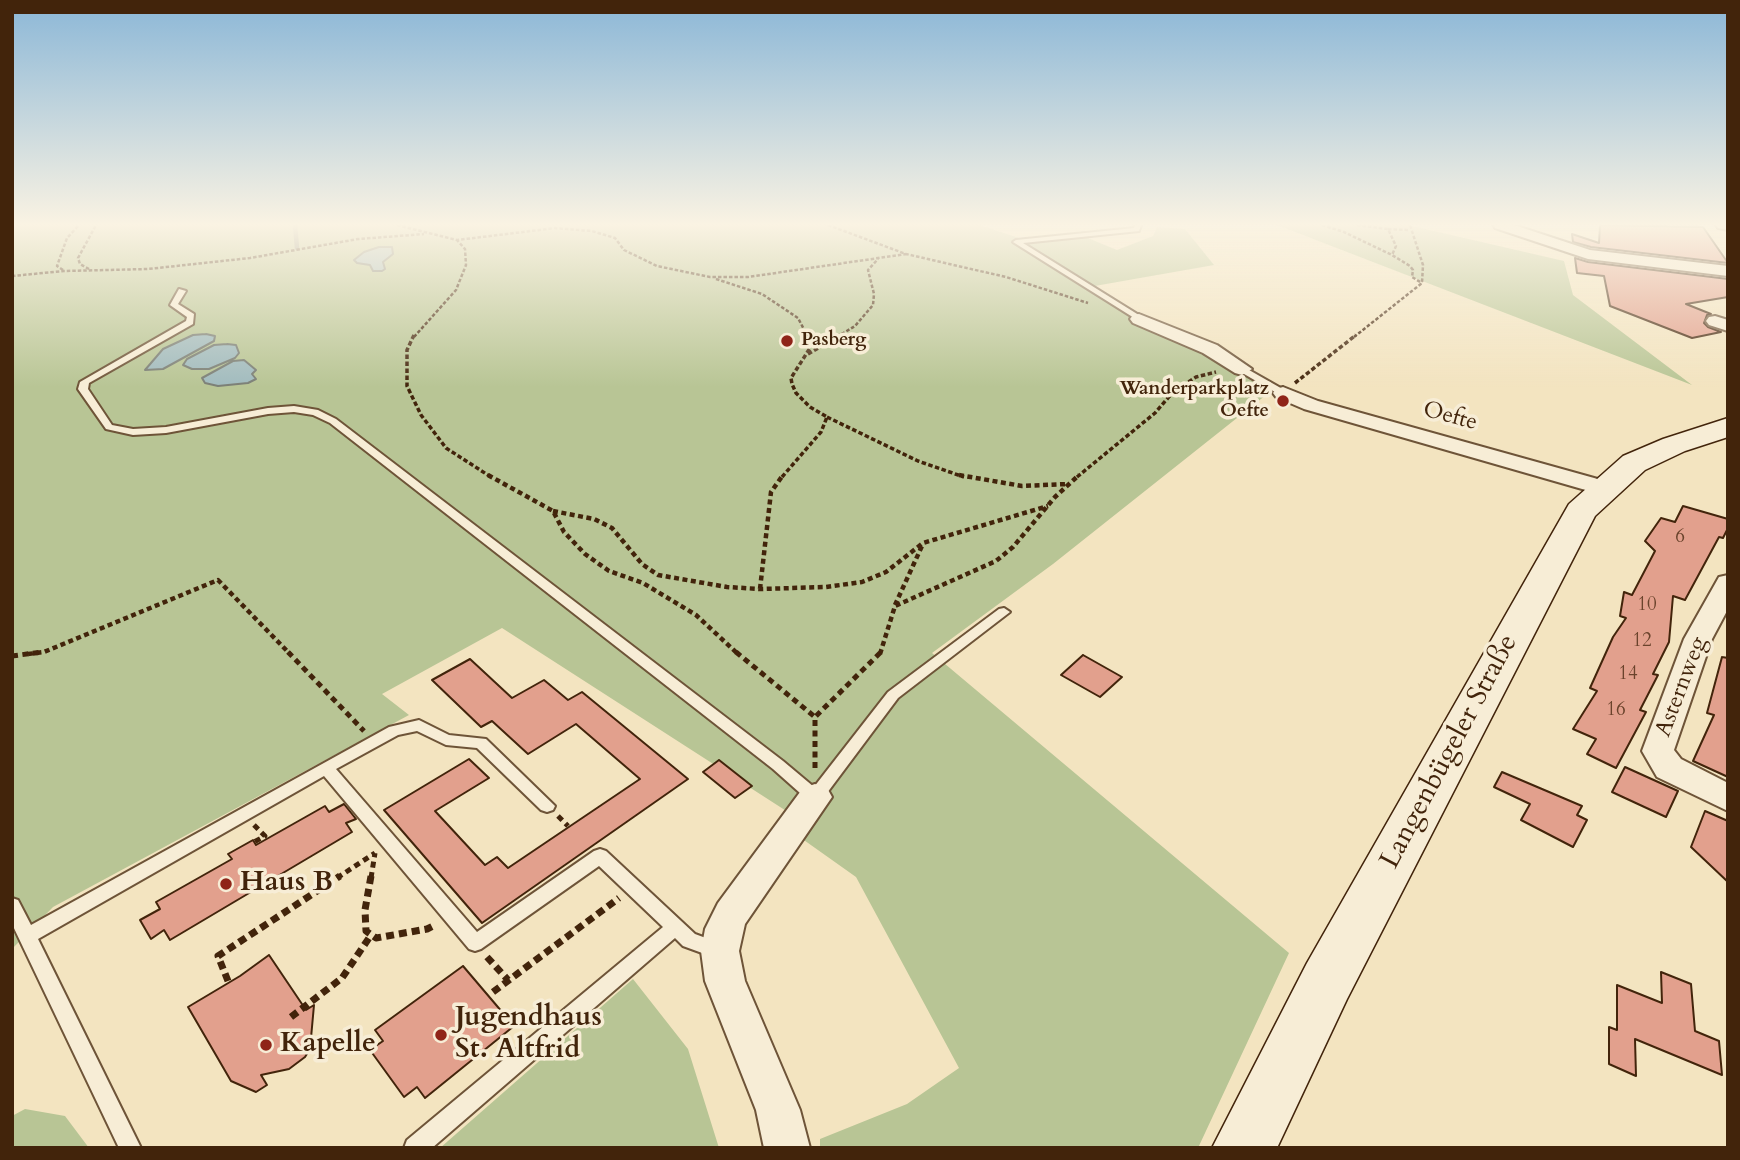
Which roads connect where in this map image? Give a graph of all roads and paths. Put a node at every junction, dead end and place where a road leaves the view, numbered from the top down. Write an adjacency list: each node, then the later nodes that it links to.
1 (460, 279): 19 (path)
2 (718, 279): 11 (path)
3 (870, 279): 11 (path)
4 (1013, 279): 10 (path)
5 (1075, 279): 10 (lane, Oefte)
6 (1415, 279): 8 (path)
7 (1422, 279): 8 (path)
8 (1422, 284): 13 (path)
9 (182, 291): 29 (lane)
10 (1139, 319): 12 (street, Oefte)
11 (807, 355): 14 (path)
12 (1242, 369): 13 (lane, Oefte); 16 (path)
13 (1283, 393): 17 (street, Oefte)
14 (827, 417): 16 (path); 22 (path)
15 (1728, 427): 17 (main road, Langenbügeler Straße)
16 (1069, 484): 18 (path)
17 (1604, 488): 49 (main road, Langenbügeler Straße)
18 (1049, 506): 20 (path); 23 (path)
19 (553, 511): 22 (path); 26 (path)
20 (923, 543): 22 (path); 23 (path)
21 (1728, 583): 30 (street, Asternweg)
22 (760, 589)
23 (895, 606): 26 (path)
24 (1004, 612): 29 (lane)
25 (12, 656): 27 (path)
26 (815, 717): 29 (path)
27 (374, 741): 28 (lane); 31 (lane)
28 (326, 768): 32 (lane); 39 (lane)
29 (815, 797): 41 (street)
30 (1728, 798)
31 (547, 806)
32 (390, 842): 33 (path); 36 (lane)
33 (375, 853): 38 (path); 43 (path)
34 (633, 887): 37 (lane); 40 (lane); 42 (path)
35 (12, 905): 39 (lane)
36 (452, 916): 38 (path); 40 (lane)
37 (676, 927): 41 (lane); 47 (lane)
38 (371, 935): 45 (path)
39 (27, 936): 46 (lane)
40 (475, 943): 42 (path)
41 (720, 951): 48 (street)
42 (508, 980): 44 (path)
43 (228, 981)
44 (493, 992)
45 (291, 1017)
46 (130, 1148)
47 (415, 1148)
48 (788, 1148)
49 (1244, 1148)

